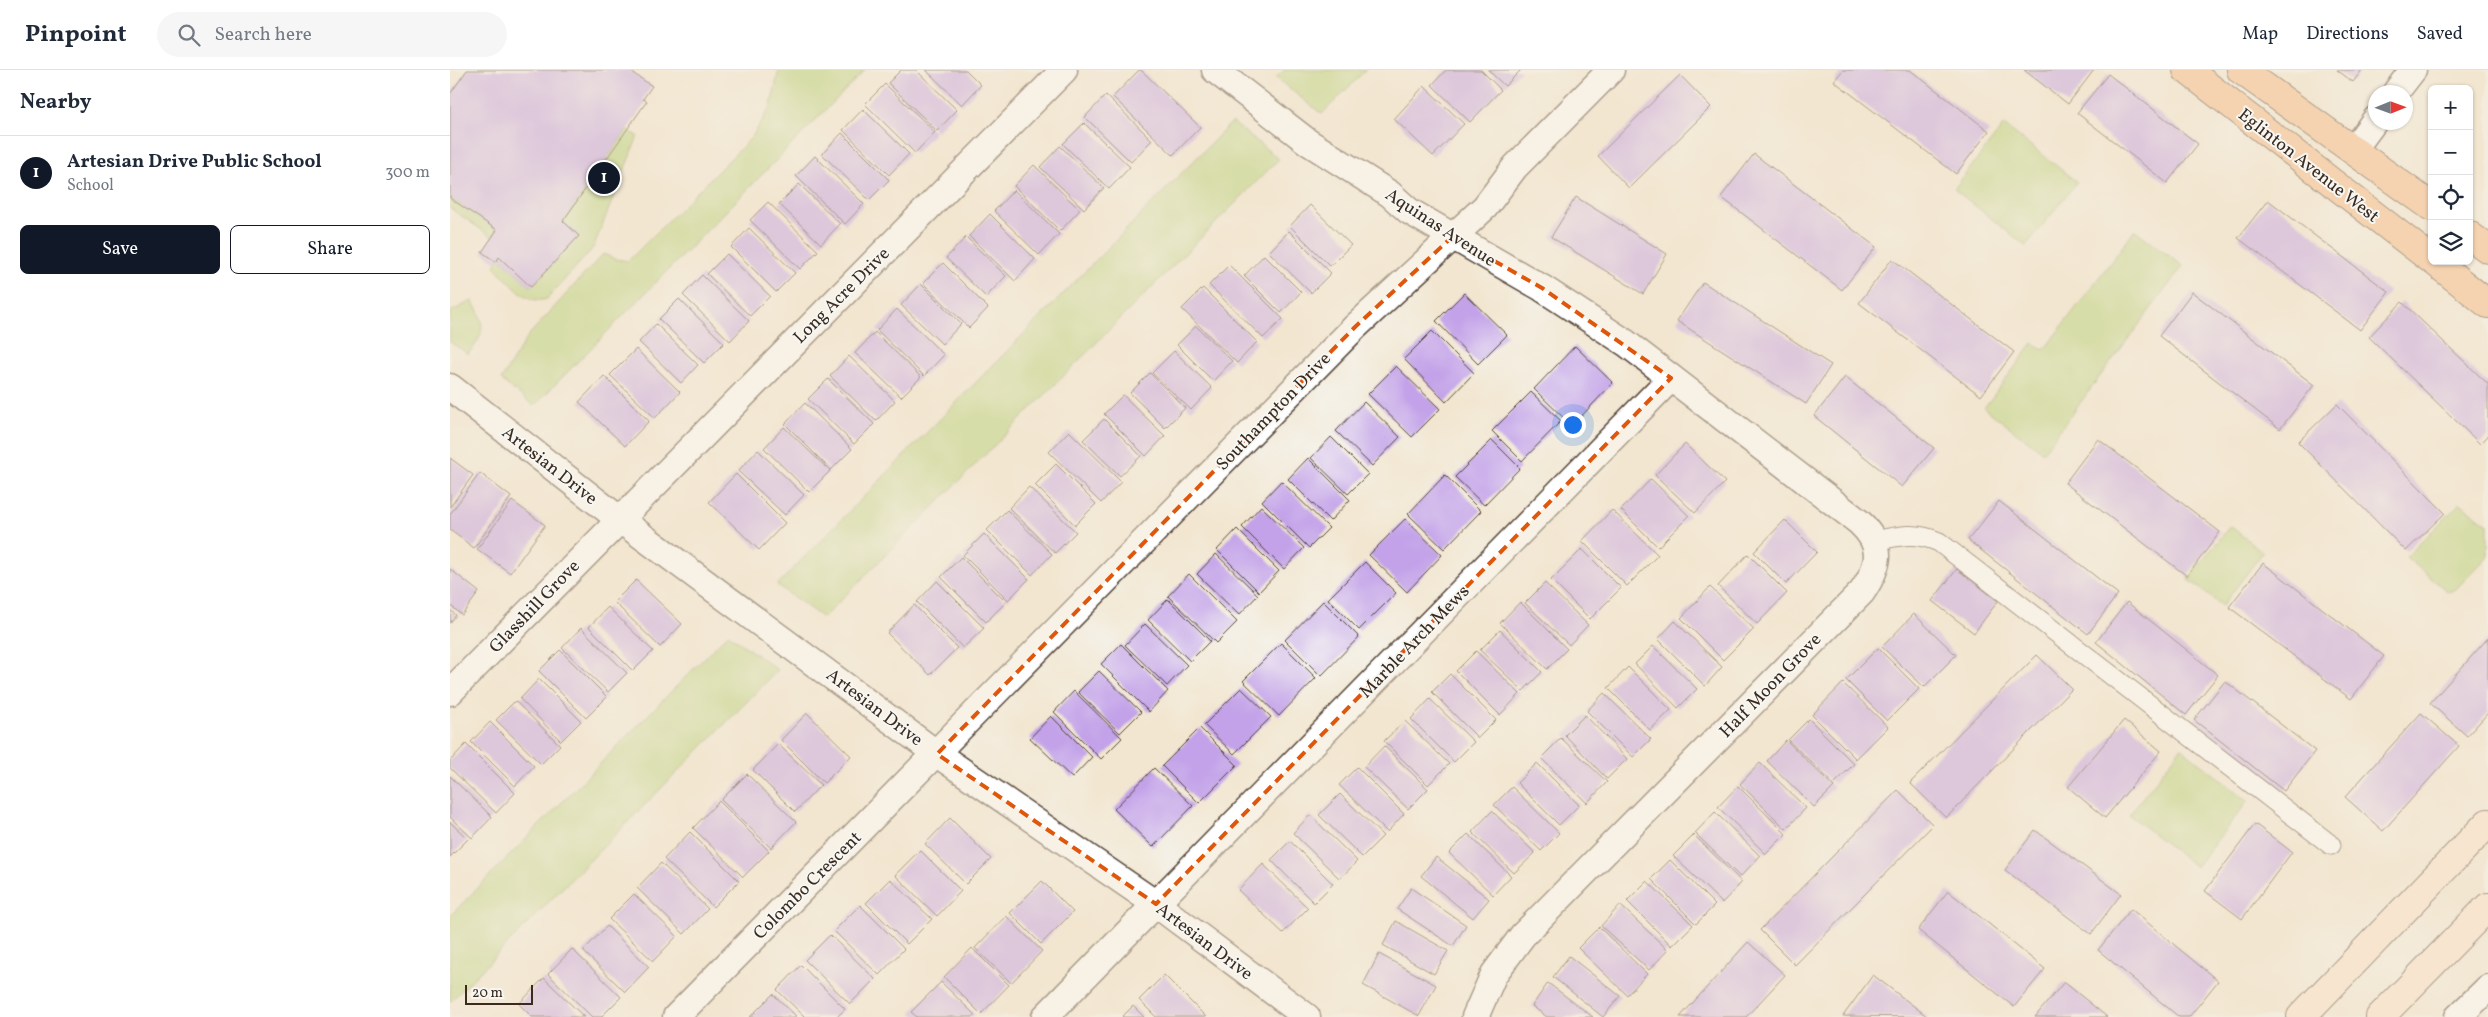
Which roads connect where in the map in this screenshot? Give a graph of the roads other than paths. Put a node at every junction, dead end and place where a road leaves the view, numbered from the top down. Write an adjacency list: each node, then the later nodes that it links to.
1 (1064, 70): 19 (street, Long Acre Drive)
2 (1215, 70): 11 (street, Aquinas Avenue)
3 (1611, 70): 11 (street, Southampton Drive)
4 (2187, 70): 14 (main road, Eglinton Avenue West)
5 (2241, 70): 9 (main road, Eglinton Avenue West)
6 (2413, 70): 7 (street)
7 (2401, 85)
8 (2368, 130): 9 (street)
9 (2353, 150): 10 (main road, Eglinton Avenue West)
10 (2428, 205)
11 (1452, 237): 17 (street, Aquinas Avenue); 22 (street, Southampton Drive)
12 (2473, 238): 13 (main road)
13 (2488, 249)
14 (2428, 256)
15 (2439, 265): 16 (main road, Eglinton Avenue West)
16 (2488, 304)
17 (1672, 378): 20 (street); 25 (street, Marble Arch Mews)
18 (450, 387): 19 (street, Artesian Drive)
19 (619, 519): 21 (street, Glasshill Grove); 22 (street, Artesian Drive)
20 (1874, 541): 24 (street); 31 (street, Half Moon Grove)
21 (450, 692)
22 (937, 754): 25 (street, Artesian Drive); 28 (street, Colombo Crescent)
23 (2488, 823): 32 (main road)
24 (2331, 845)
25 (1156, 904): 29 (street); 30 (street, Artesian Drive)
26 (2488, 907): 33 (main road)
27 (2488, 988): 34 (street)
28 (676, 1017)
29 (1046, 1017)
30 (1307, 1017)
31 (1475, 1017)
32 (2300, 1017)
33 (2380, 1017)
34 (2458, 1017)

